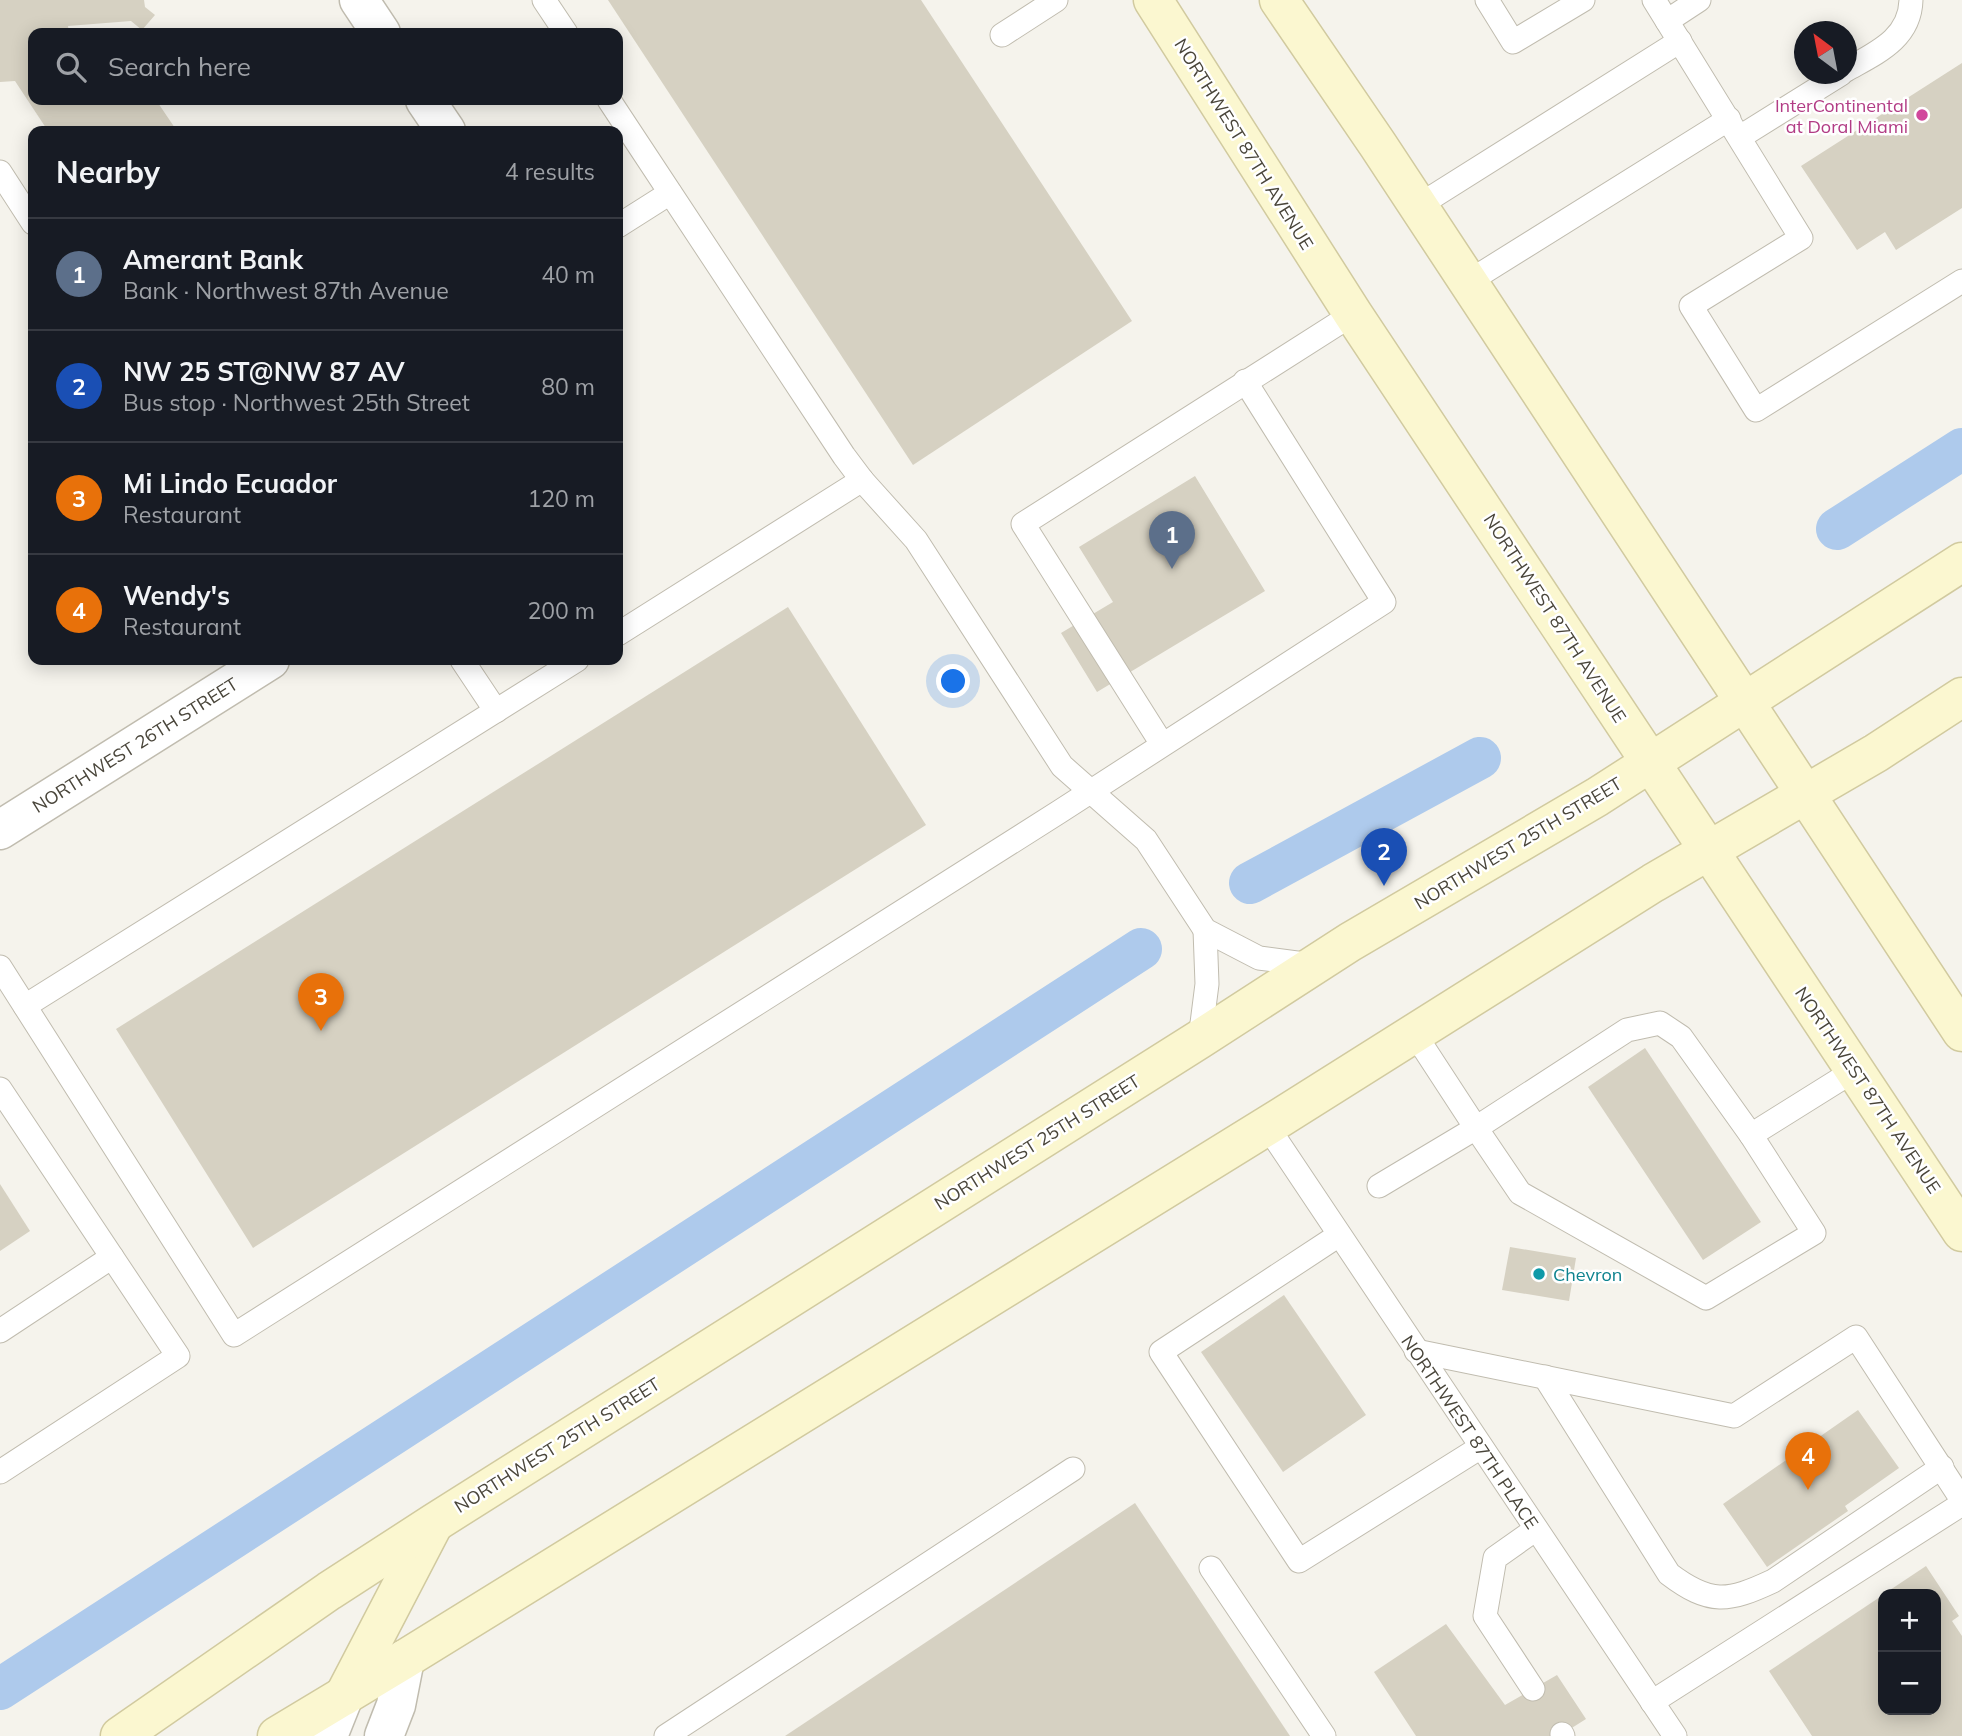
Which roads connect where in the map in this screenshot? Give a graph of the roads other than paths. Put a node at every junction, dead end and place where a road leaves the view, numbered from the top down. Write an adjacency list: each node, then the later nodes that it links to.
1 (544, 0): 11 (lane)
2 (1056, 0): 12 (lane)
3 (1153, 0): 25 (main road, NORTHWEST 87TH AVENUE)
4 (1279, 0): 20 (main road)
5 (1488, 0): 6 (lane)
6 (1583, 0)
7 (1654, 0): 10 (lane)
8 (1699, 0): 10 (lane)
9 (1911, 0): 14 (lane)
10 (1667, 21): 13 (lane)
11 (563, 28)
12 (1002, 35)
13 (1679, 41): 17 (lane); 20 (lane)
14 (1857, 64)
15 (1821, 84): 17 (lane)
16 (612, 105): 19 (lane)
17 (1734, 128): 23 (lane); 24 (lane)
18 (0, 172): 21 (lane)
19 (670, 192): 22 (lane); 27 (lane)
20 (1418, 206): 24 (main road)
21 (28, 215)
22 (623, 223)
23 (1962, 281)
24 (1468, 282): 34 (main road)
25 (1353, 314): 26 (lane); 37 (main road, NORTHWEST 87TH AVENUE)
26 (1245, 381): 36 (lane); 36 (lane)
27 (862, 480): 29 (lane); 38 (lane)
28 (1962, 562): 34 (main road, NORTHWEST 25TH STREET)
29 (623, 631)
30 (262, 665): 40 (street, NORTHWEST 26TH STREET)
31 (465, 665): 35 (lane)
32 (570, 665): 35 (lane)
33 (1962, 697): 39 (main road)
34 (1744, 703): 37 (main road, NORTHWEST 25TH STREET); 39 (main road)
35 (496, 711): 45 (lane)
36 (1162, 744): 38 (lane)
37 (1650, 763): 41 (main road, NORTHWEST 87TH AVENUE); 43 (main road, NORTHWEST 25TH STREET)
38 (1090, 792): 42 (lane); 45 (lane)
39 (1806, 795): 41 (main road); 46 (main road)
40 (0, 830)
41 (1709, 851): 47 (main road); 49 (main road, NORTHWEST 87TH AVENUE)
42 (1205, 930): 43 (lane); 48 (lane)
43 (1313, 965): 48 (main road, NORTHWEST 25TH STREET)
44 (0, 967): 45 (lane)
45 (25, 1006)
46 (1962, 1032)
47 (1414, 1033): 51 (main road); 52 (lane)
48 (1200, 1039): 66 (main road, NORTHWEST 25TH STREET)
49 (1855, 1070): 53 (lane); 55 (main road, NORTHWEST 87TH AVENUE)
50 (0, 1088): 57 (lane)
51 (1267, 1126): 56 (lane, NORTHWEST 87TH PLACE); 69 (main road)
52 (1476, 1128): 53 (lane); 53 (lane); 54 (lane)
53 (1751, 1135)
54 (1379, 1186)
55 (1962, 1232)
56 (1339, 1236): 59 (lane, NORTHWEST 87TH PLACE); 61 (lane)
57 (112, 1257): 58 (lane); 64 (lane)
58 (0, 1331)
59 (1416, 1351): 60 (lane); 61 (lane, NORTHWEST 87TH PLACE)
60 (1545, 1377): 62 (lane); 62 (lane)
61 (1481, 1447): 67 (lane, NORTHWEST 87TH PLACE)
62 (1942, 1467): 65 (lane)
63 (1073, 1469): 77 (lane)
64 (0, 1472)
65 (1962, 1502): 72 (lane)
66 (434, 1523): 71 (main road); 73 (main road, NORTHWEST 25TH STREET)
67 (1536, 1529): 70 (lane); 72 (lane, NORTHWEST 87TH PLACE)
68 (1211, 1568): 78 (lane)
69 (405, 1659): 71 (main road); 76 (street)
70 (1533, 1689)
71 (344, 1696): 74 (main road); 75 (street)
72 (1652, 1702): 79 (lane, NORTHWEST 87TH PLACE)
73 (120, 1736)
74 (277, 1736)
75 (328, 1736)
76 (384, 1736)
77 (666, 1736)
78 (1324, 1736)
79 (1675, 1736)

